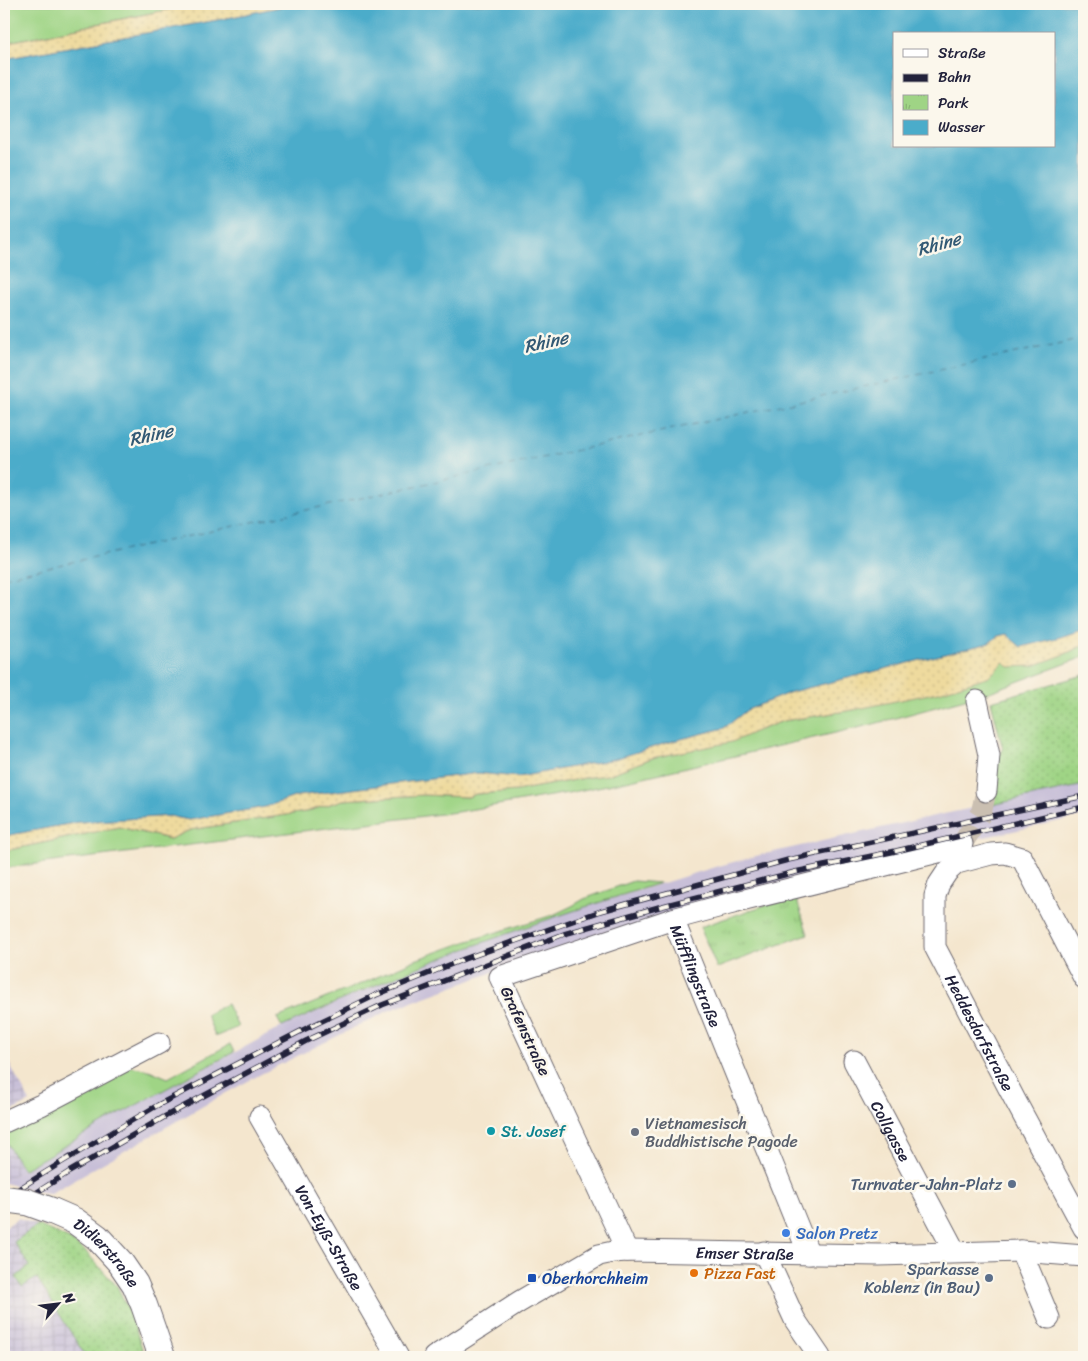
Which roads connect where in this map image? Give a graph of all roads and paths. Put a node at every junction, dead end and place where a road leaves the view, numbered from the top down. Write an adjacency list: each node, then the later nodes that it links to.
1 (977, 701): 2 (street)
2 (986, 790)
3 (962, 844): 4 (street, Müfflingstraße)
4 (673, 919): 12 (street, Grafenstraße); 16 (street, Müfflingstraße)
5 (1084, 978): 11 (street, Heddesdorfstraße)
6 (159, 1043): 9 (street)
7 (854, 1061): 15 (street, Collgasse)
8 (260, 1117): 20 (street, Von-Eyß-Straße)
9 (4, 1122)
10 (4, 1200): 19 (street, Didierstraße, bridge)
11 (1084, 1228)
12 (627, 1250): 14 (street, Emser Straße); 21 (street, Emser Straße)
13 (1021, 1251): 15 (street, Emser Straße); 17 (street, Emser Straße); 18 (street)
14 (764, 1252): 16 (street, Emser Straße); 22 (street)
15 (955, 1252): 16 (street, Emser Straße)
16 (809, 1254)
17 (1084, 1256)
18 (1049, 1318)
19 (162, 1357)
20 (398, 1357)
21 (434, 1357)
22 (820, 1357)

